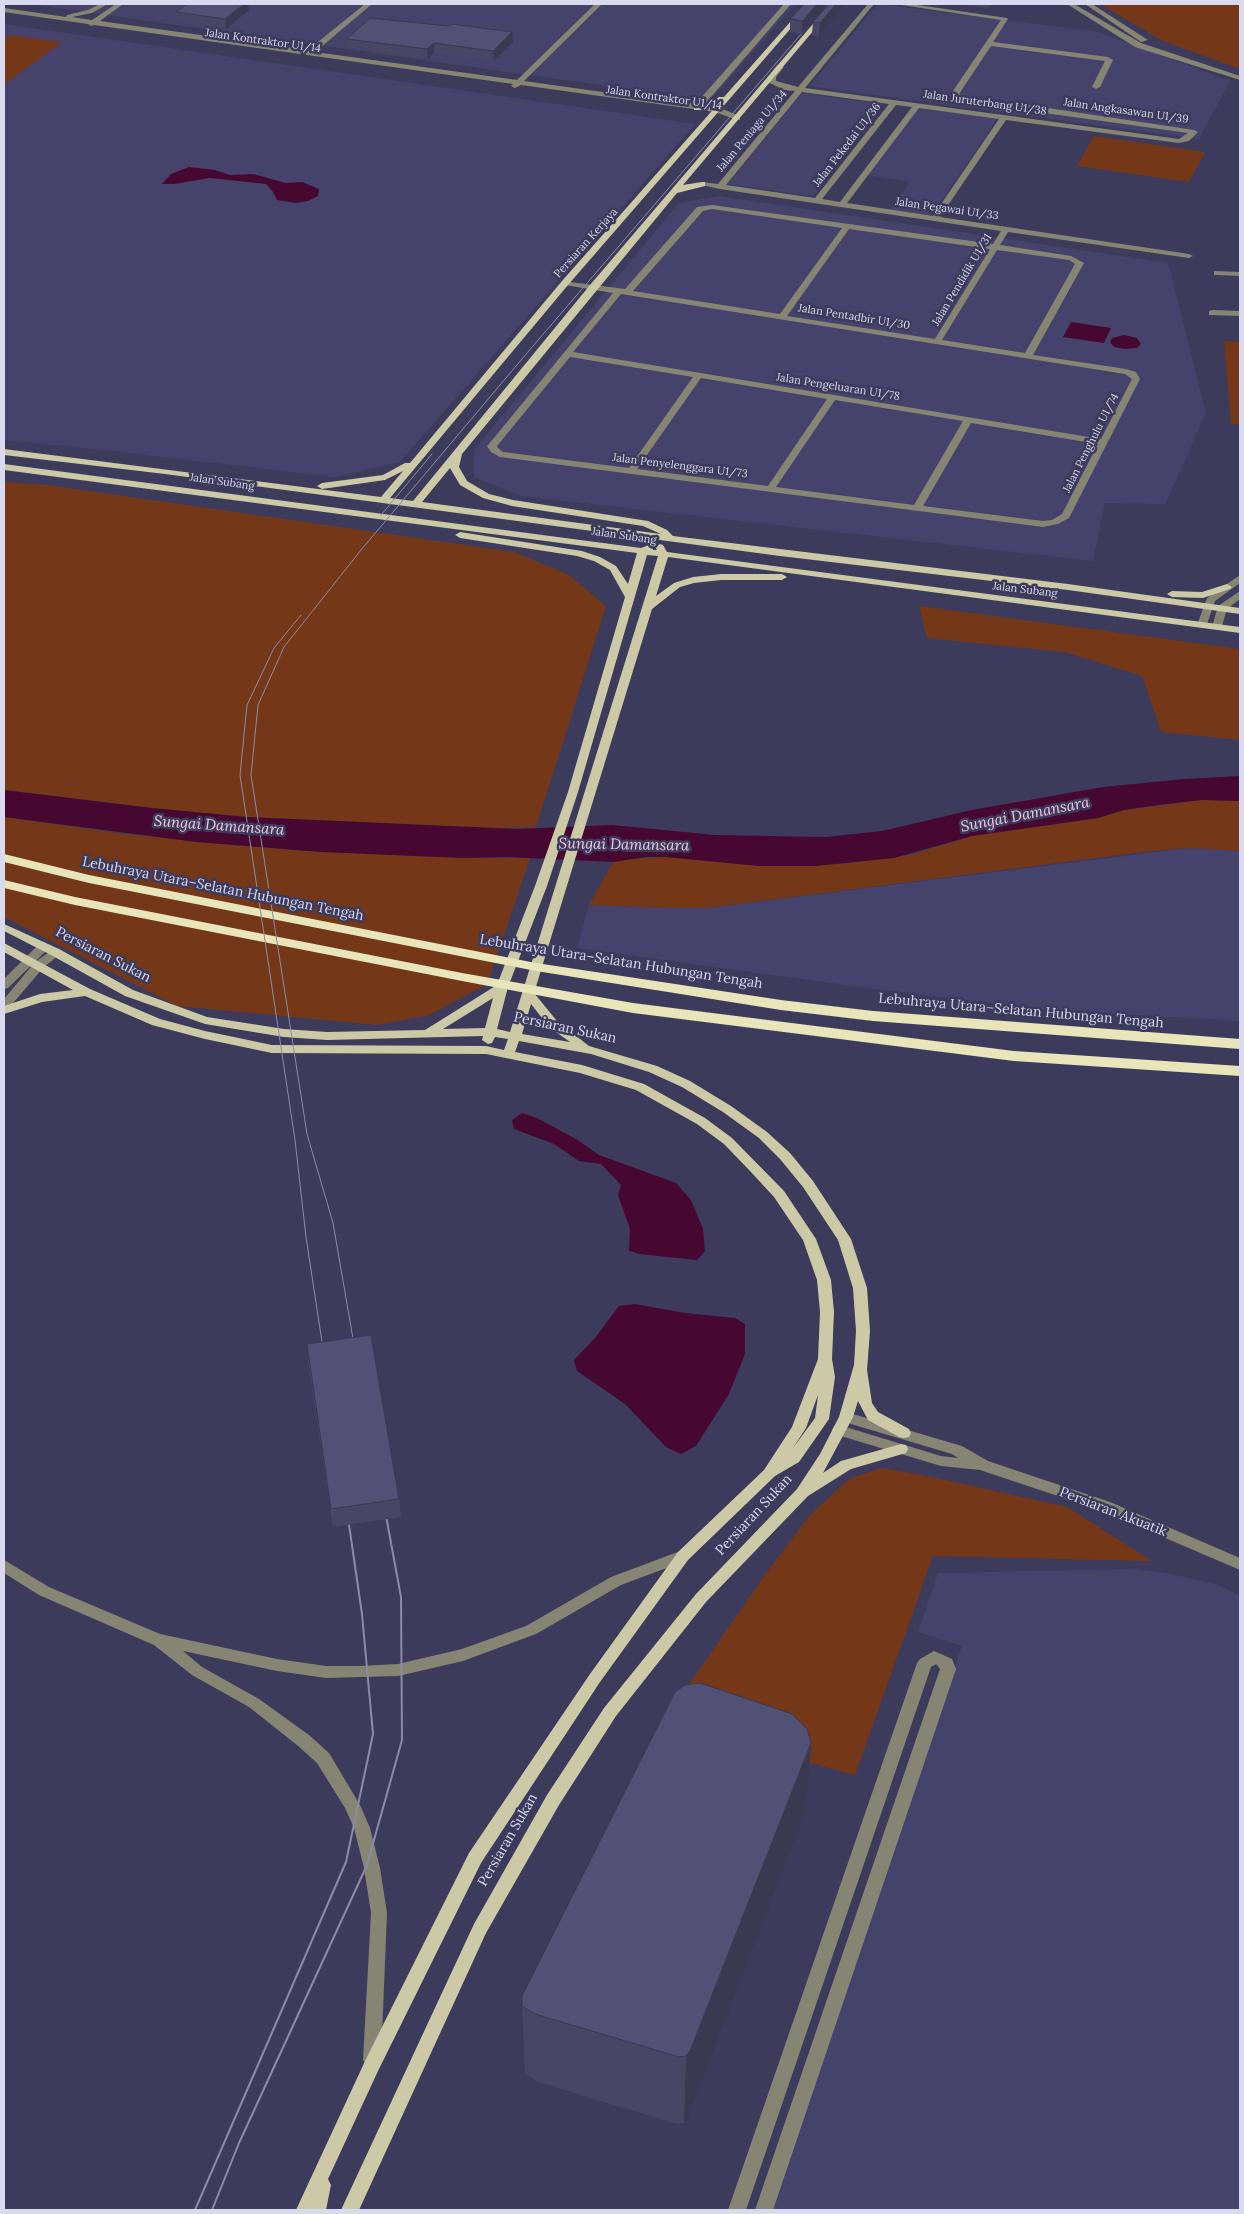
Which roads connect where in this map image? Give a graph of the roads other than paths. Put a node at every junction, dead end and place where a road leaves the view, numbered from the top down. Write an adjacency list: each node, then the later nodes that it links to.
1 (104, 4): 14 (street); 15 (street)
2 (369, 4): 20 (street)
3 (599, 4): 25 (street)
4 (788, 4): 31 (street)
5 (809, 4): 23 (main road, Persiaran Kerjaya)
6 (833, 4): 22 (main road)
7 (871, 4): 28 (street, Jalan Peniaga U1/34)
8 (898, 4): 19 (street)
9 (1070, 4): 21 (street)
10 (1088, 4): 21 (street)
11 (118, 5): 16 (street); 18 (street)
12 (4, 10): 14 (street, Jalan Kontraktor U1/14)
13 (4, 16): 17 (street, Jalan Kontraktor U1/14)
14 (44, 16): 15 (street, Jalan Kontraktor U1/14)
15 (81, 21): 16 (street, Jalan Kontraktor U1/14); 17 (street)
16 (90, 25): 17 (street, Jalan Kontraktor U1/14); 18 (street, Jalan Kontraktor U1/14); 25 (street, Jalan Kontraktor U1/14)
17 (74, 26)
18 (129, 28): 20 (street, Jalan Kontraktor U1/14)
19 (988, 43): 26 (street); 37 (street, Jalan Angkasawan U1/39)
20 (309, 53): 25 (street, Jalan Kontraktor U1/14)
21 (1192, 61): 24 (street)
22 (780, 66): 27 (street); 29 (main road)
23 (745, 78): 33 (main road); 34 (main road, Persiaran Kerjaya)
24 (1240, 78)
25 (516, 85): 31 (street, Jalan Kontraktor U1/14); 33 (street, Jalan Kontraktor U1/14)
26 (1096, 87)
27 (787, 88): 28 (street, Jalan Juruterbang U1/38); 29 (street, Jalan Juruterbang U1/38)
28 (802, 90): 30 (street, Jalan Juruterbang U1/38); 41 (street, Jalan Peniaga U1/34)
29 (753, 98): 36 (main road)
30 (894, 102): 32 (street, Jalan Juruterbang U1/38); 43 (street, Jalan Pekedai U1/36)
31 (686, 106): 33 (street, Jalan Kontraktor U1/14)
32 (917, 106): 35 (street, Jalan Juruterbang U1/38); 44 (street)
33 (695, 111): 34 (street, Jalan Kontraktor U1/14); 38 (main road)
34 (714, 113): 36 (street, Jalan Kontraktor U1/14); 38 (main road, Persiaran Kerjaya)
35 (1004, 117): 37 (street, Jalan Juruterbang U1/38); 45 (street)
36 (736, 118): 39 (main road)
37 (1179, 141)
38 (688, 144): 52 (main road, Persiaran Kerjaya)
39 (690, 173): 40 (main road); 42 (main road)
40 (702, 184): 41 (street, Jalan Pegawai U1/33); 42 (main road)
41 (720, 187): 43 (street, Jalan Pegawai U1/33)
42 (674, 191): 53 (main road)
43 (817, 201): 44 (street, Jalan Pegawai U1/33)
44 (842, 205): 45 (street, Jalan Pegawai U1/33)
45 (935, 219): 47 (street, Jalan Pegawai U1/33)
46 (847, 226): 48 (street); 54 (street); 57 (street)
47 (1006, 229): 48 (street, Jalan Pendidik U1/31); 49 (street, Jalan Pegawai U1/33)
48 (995, 248): 58 (street, Jalan Pendidik U1/31); 60 (street)
49 (1189, 256)
50 (1217, 273): 51 (street)
51 (1240, 274)
52 (565, 282): 53 (street, Jalan Pentadbir U1/30); 68 (main road, Persiaran Kerjaya)
53 (593, 287): 54 (street, Jalan Pentadbir U1/30); 67 (main road)
54 (623, 292): 57 (street, Jalan Pentadbir U1/30); 59 (street, Jalan Penyelenggara U1/73)
55 (1212, 313): 56 (street)
56 (1240, 314)
57 (782, 317): 58 (street, Jalan Pentadbir U1/30)
58 (937, 342): 60 (street, Jalan Pentadbir U1/30)
59 (568, 354): 61 (street, Jalan Pengeluaran U1/78); 70 (street, Jalan Penyelenggara U1/73)
60 (1028, 356): 62 (street, Jalan Pentadbir U1/30)
61 (698, 376): 63 (street, Jalan Pengeluaran U1/78); 70 (street)
62 (1136, 379): 65 (street, Jalan Penghulu U1/74)
63 (832, 398): 64 (street, Jalan Pengeluaran U1/78); 71 (street)
64 (968, 420): 65 (street, Jalan Pengeluaran U1/78); 76 (street)
65 (1104, 442): 79 (street, Jalan Penghulu U1/74)
66 (4, 452): 72 (main road, Jalan Subang)
67 (458, 454): 74 (main road); 82 (main road)
68 (420, 456): 72 (main road); 73 (main road, Persiaran Kerjaya)
69 (4, 467): 75 (main road, Jalan Subang)
70 (631, 471): 71 (street, Jalan Penyelenggara U1/73)
71 (770, 488): 76 (street, Jalan Penyelenggara U1/73)
72 (301, 489): 73 (main road, Jalan Subang)
73 (384, 500): 74 (main road, Jalan Subang); 77 (main road)
74 (416, 504): 77 (main road); 81 (main road, Jalan Subang)
75 (316, 507): 78 (main road, Jalan Subang); 91 (main road)
76 (917, 508): 79 (street, Jalan Penyelenggara U1/73)
77 (393, 510): 78 (main road); 80 (main road)
78 (352, 512): 80 (main road, Jalan Subang)
79 (1066, 516)
80 (436, 523): 85 (main road, Jalan Subang)
81 (636, 534): 82 (main road, Jalan Subang); 84 (main road)
82 (671, 539): 83 (main road, Jalan Subang)
83 (695, 542): 84 (main road); 88 (main road, Jalan Subang)
84 (662, 550): 85 (main road, Jalan Subang); 86 (main road, Jalan Subang); 93 (main road)
85 (643, 551): 91 (main road)
86 (837, 578): 93 (main road); 96 (main road, Jalan Subang)
87 (1240, 578): 89 (street)
88 (1068, 587): 89 (main road); 92 (main road, Jalan Subang)
89 (1227, 587): 92 (street)
90 (1240, 594): 94 (street)
91 (629, 596): 106 (main road)
92 (1208, 606): 94 (main road, Jalan Subang); 96 (street)
93 (648, 607): 108 (main road)
94 (1222, 608): 95 (main road, Jalan Subang); 97 (street)
95 (1240, 611)
96 (1202, 626): 97 (main road, Jalan Subang)
97 (1216, 627): 98 (main road, Jalan Subang)
98 (1240, 630)
99 (4, 858): 114 (highway, Lebuhraya Utara–Selatan Hubungan Tengah)
100 (4, 884): 118 (highway)
101 (4, 927): 103 (main road, Persiaran Sukan)
102 (4, 947): 104 (main road, Persiaran Sukan)
103 (50, 949): 104 (street); 112 (main road, Persiaran Sukan)
104 (33, 962): 105 (street); 107 (main road, Persiaran Sukan); 109 (street)
105 (4, 985)
106 (502, 987): 111 (main road); 112 (main road)
107 (86, 992): 110 (main road); 115 (main road, Persiaran Sukan)
108 (528, 993): 113 (main road); 116 (main road)
109 (4, 1006)
110 (4, 1010)
111 (490, 1032): 112 (main road, Persiaran Sukan); 113 (main road, Persiaran Sukan); 115 (main road)
112 (428, 1033)
113 (515, 1036): 116 (main road, Persiaran Sukan); 117 (main road)
114 (1240, 1044)
115 (486, 1050): 117 (main road, Persiaran Sukan)
116 (592, 1050): 120 (main road, Persiaran Sukan)
117 (508, 1054): 119 (main road, Persiaran Sukan)
118 (1240, 1071)
119 (825, 1359): 122 (main road); 127 (main road, Persiaran Sukan)
120 (861, 1365): 121 (main road, Persiaran Sukan); 124 (main road)
121 (846, 1416): 122 (main road); 123 (main road, Persiaran Sukan); 124 (street, Persiaran Akuatik)
122 (822, 1419): 123 (main road); 127 (main road)
123 (839, 1430): 125 (street, Persiaran Akuatik); 128 (main road, Persiaran Sukan)
124 (904, 1433): 126 (street, Persiaran Akuatik)
125 (901, 1449): 126 (street, Persiaran Akuatik); 128 (main road)
126 (983, 1465): 130 (street, Persiaran Akuatik)
127 (770, 1474): 129 (main road, Persiaran Sukan)
128 (802, 1494): 135 (main road, Persiaran Sukan)
129 (683, 1556): 132 (street); 133 (main road, Persiaran Sukan)
130 (1240, 1564)
131 (4, 1566): 132 (street)
132 (158, 1640): 133 (street)
133 (372, 2065): 134 (main road, Persiaran Sukan)
134 (325, 2165): 136 (main road, Persiaran Sukan); 137 (main road)
135 (356, 2205)
136 (306, 2210)
137 (318, 2210)
138 (737, 2210): 139 (street)
139 (764, 2210)

